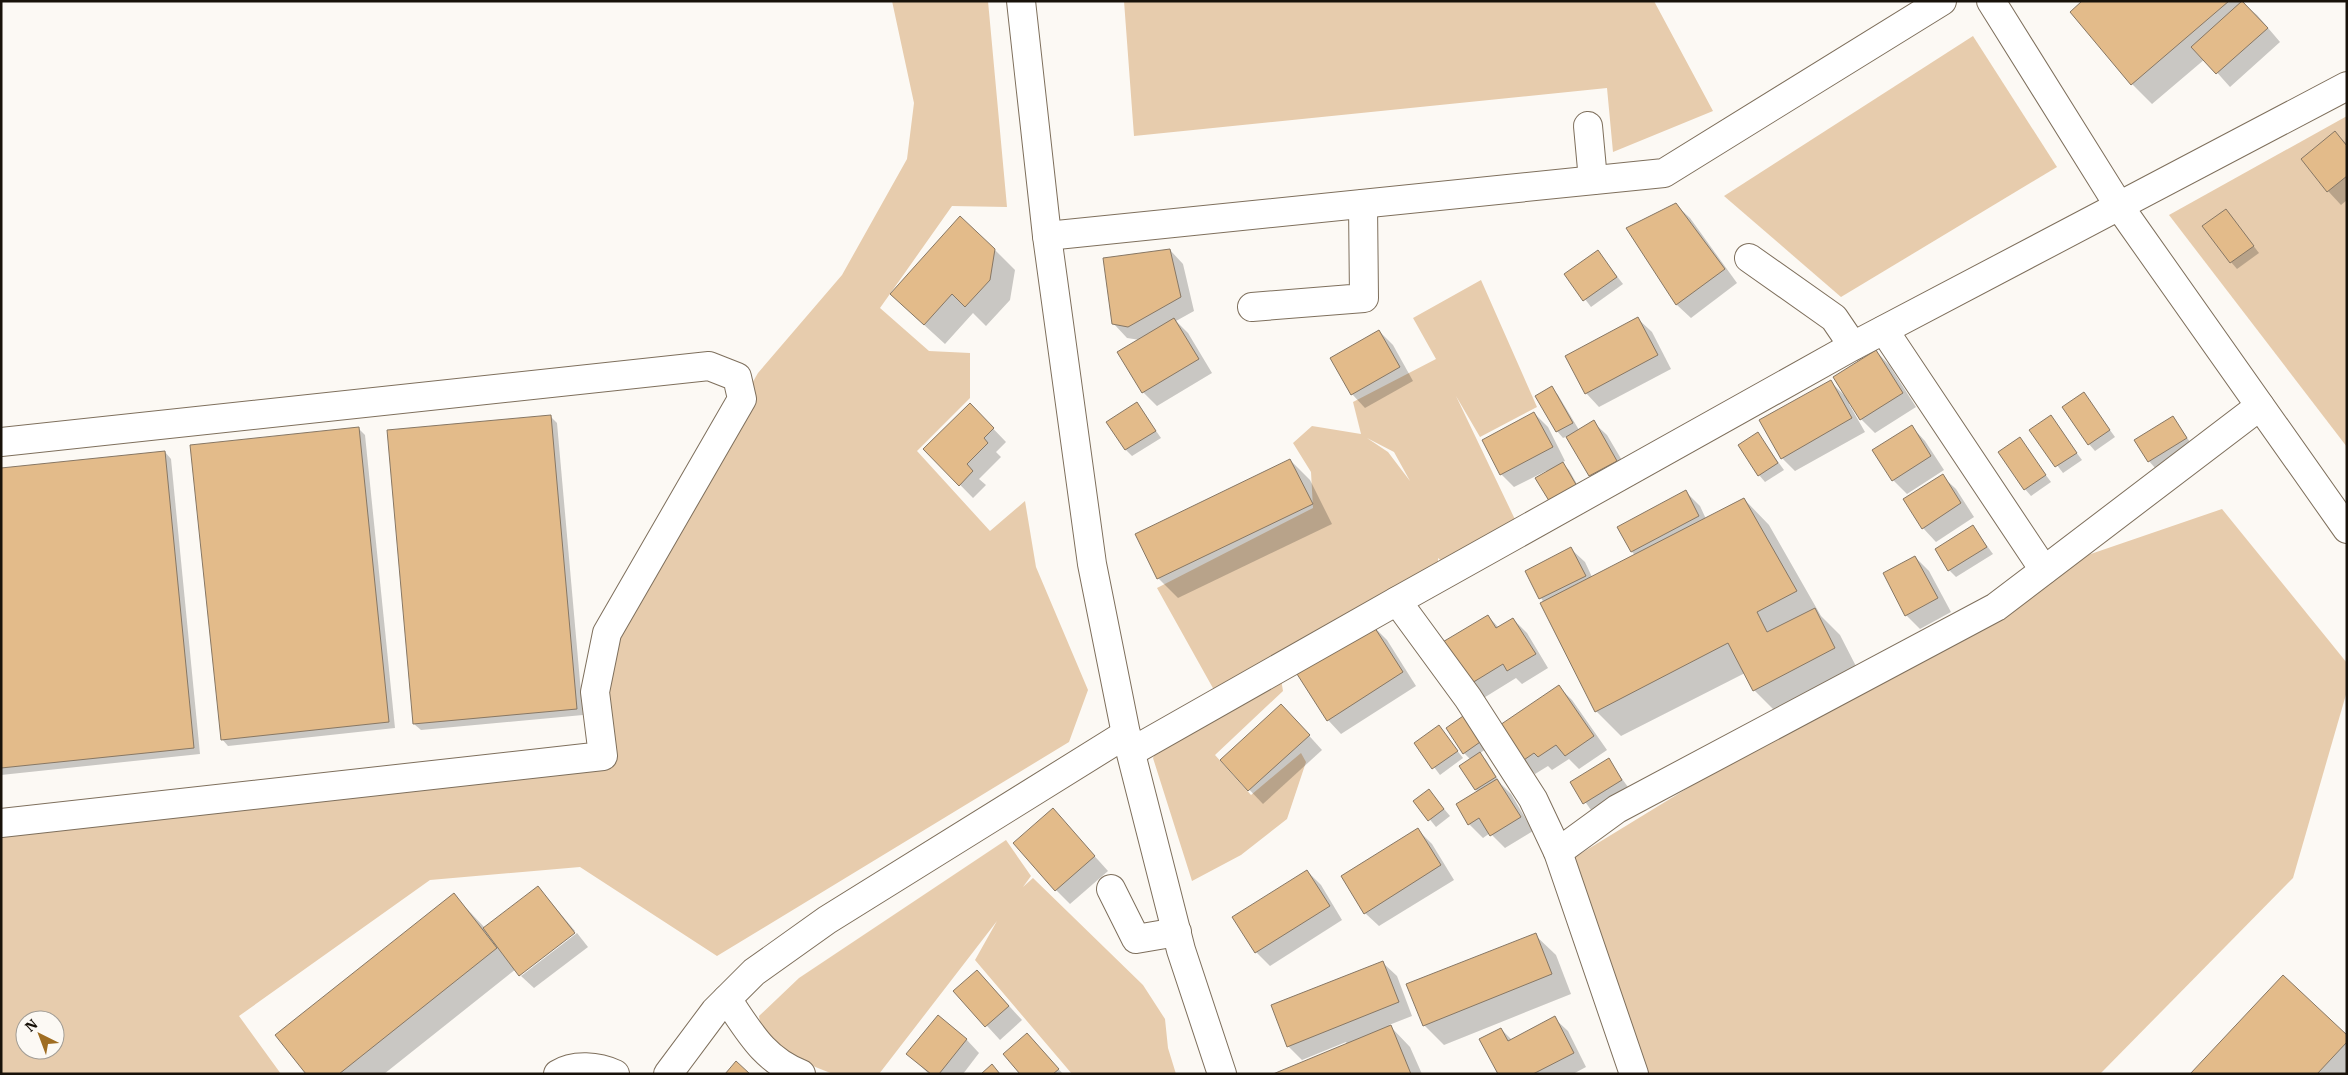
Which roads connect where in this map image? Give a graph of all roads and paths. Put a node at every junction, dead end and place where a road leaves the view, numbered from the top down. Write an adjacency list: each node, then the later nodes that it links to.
1 (1021, 1): 9 (street)
2 (1942, 1): 6 (street)
3 (1991, 1): 8 (street)
4 (2347, 86): 8 (street)
5 (1588, 126): 6 (street)
6 (1593, 180): 7 (street)
7 (1363, 204): 9 (street); 11 (street)
8 (2119, 206): 12 (street); 14 (street)
9 (1047, 236): 19 (street)
10 (1749, 258): 13 (street)
11 (1252, 307)
12 (1884, 330): 13 (street); 17 (street)
13 (1853, 346): 18 (street)
14 (2260, 406): 16 (street); 17 (street)
15 (1, 442): 20 (street)
16 (2347, 529)
17 (2044, 570): 21 (street)
18 (1397, 601): 19 (street); 21 (street)
19 (1128, 743): 23 (street); 24 (street)
20 (1, 823)
21 (1558, 852): 30 (street)
22 (1111, 889): 23 (street)
23 (1177, 932): 29 (street)
24 (727, 999): 27 (street); 28 (street)
25 (558, 1074): 26 (street)
26 (615, 1074)
27 (668, 1074)
28 (801, 1074)
29 (1222, 1074)
30 (1634, 1074)

